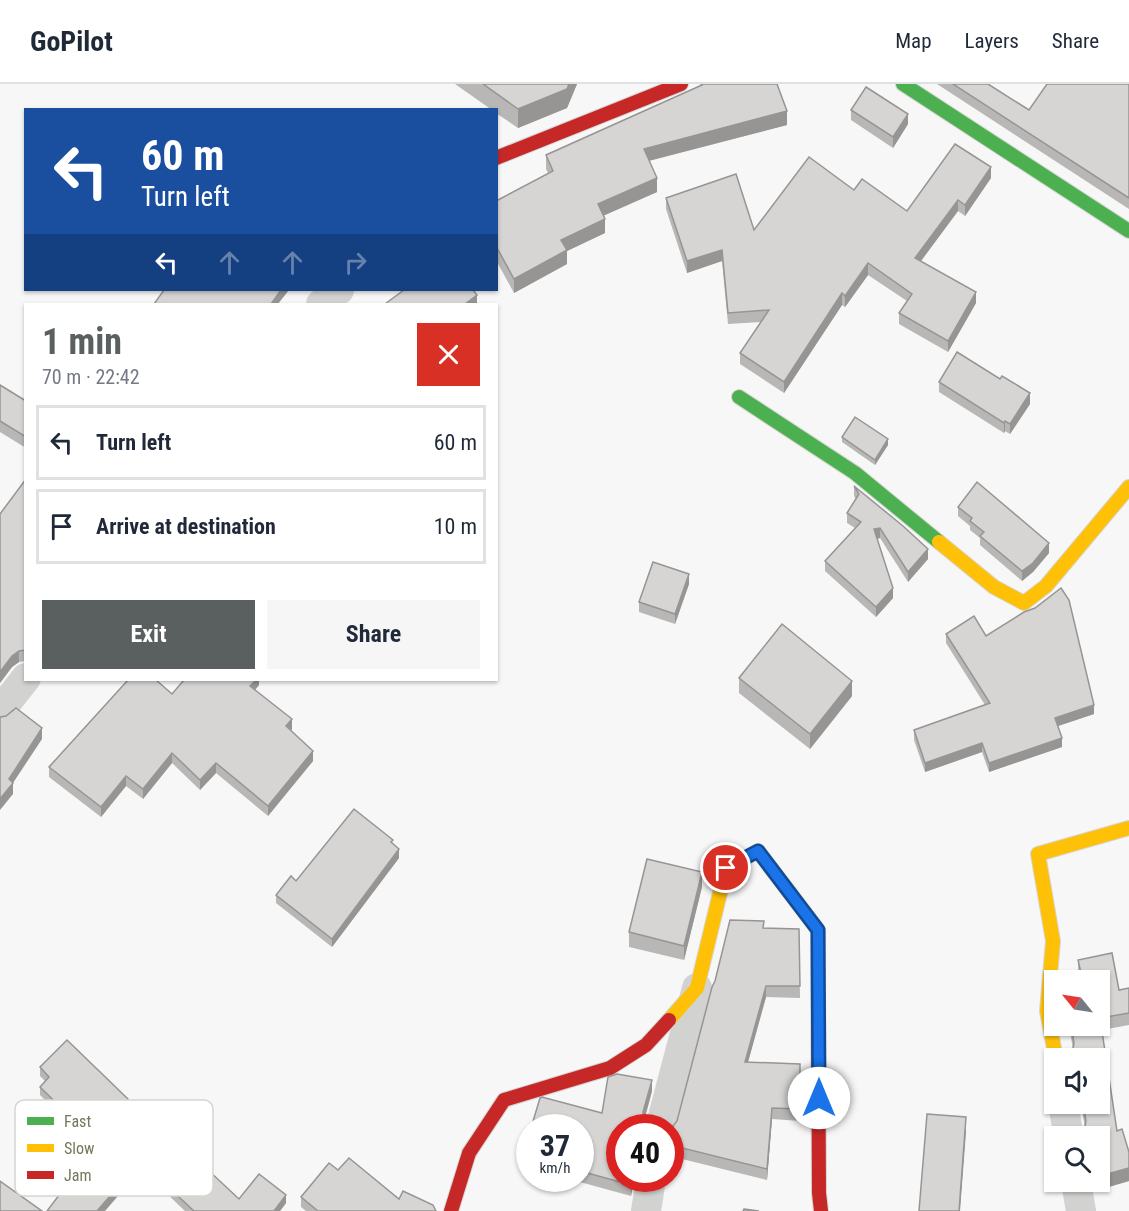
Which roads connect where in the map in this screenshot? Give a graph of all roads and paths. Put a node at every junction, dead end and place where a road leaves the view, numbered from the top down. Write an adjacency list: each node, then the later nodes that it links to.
1 (681, 84): 3 (street)
2 (903, 84): 4 (street)
3 (498, 157)
4 (1129, 231)
5 (338, 291): 6 (street)
6 (322, 303)
7 (739, 397): 8 (street)
8 (1129, 487)
9 (24, 681): 10 (street)
10 (0, 711)
11 (1129, 828): 13 (street)
12 (697, 988): 14 (street); 17 (street); 19 (street)
13 (1054, 1048)
14 (664, 1114)
15 (649, 1192): 18 (street)
16 (1078, 1192): 20 (street)
17 (452, 1211)
18 (646, 1211)
19 (821, 1211)
20 (1081, 1211)

